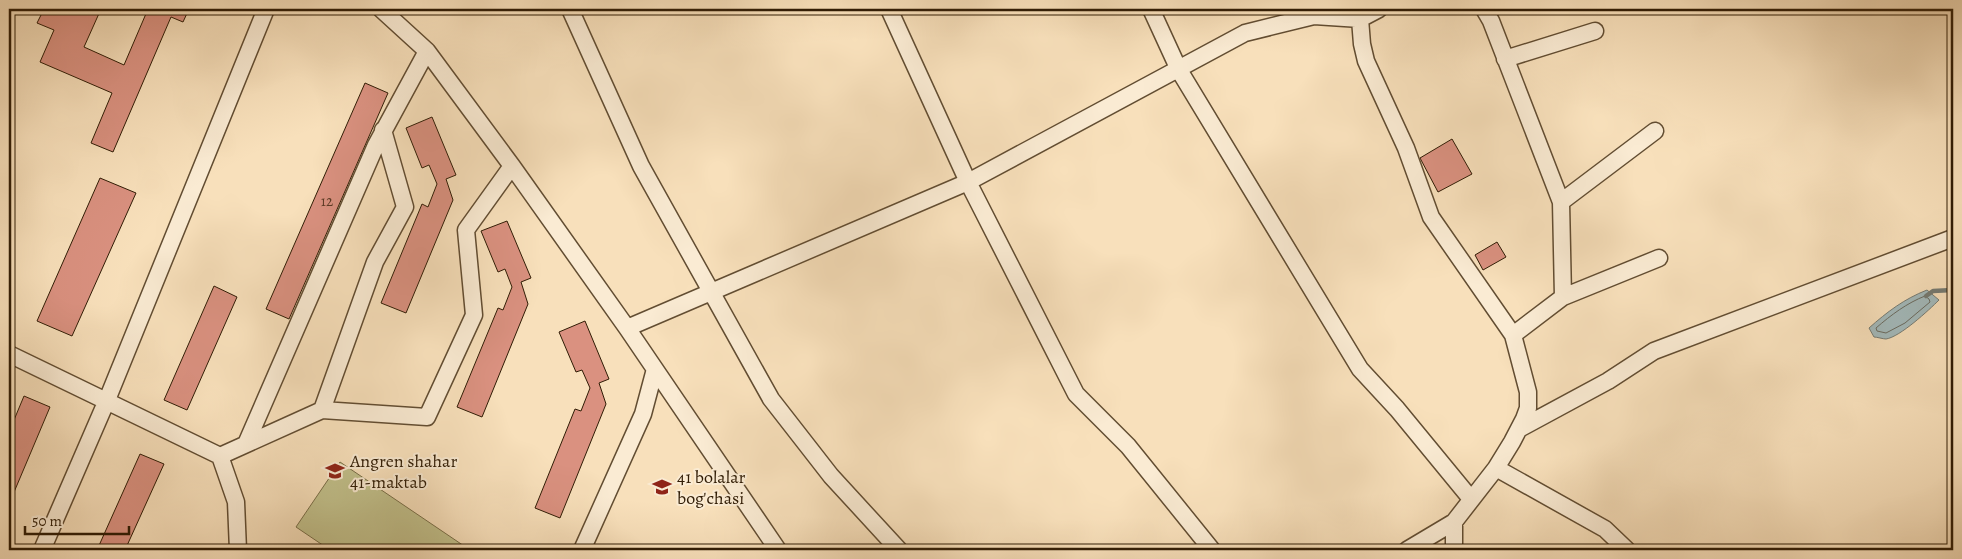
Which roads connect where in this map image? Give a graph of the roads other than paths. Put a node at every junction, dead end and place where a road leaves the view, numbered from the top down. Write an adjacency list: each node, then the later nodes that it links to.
1 (266, 9): 26 (street)
2 (381, 9): 10 (street)
3 (570, 9): 20 (street)
4 (889, 9): 16 (street)
5 (1151, 9): 12 (street)
6 (1379, 9): 8 (street)
7 (1484, 9): 11 (street)
8 (1360, 19): 12 (street); 23 (street)
9 (1595, 31): 11 (street)
10 (427, 51): 13 (street); 15 (street)
11 (1505, 59): 17 (street)
12 (1179, 70): 16 (street); 32 (street)
13 (383, 130): 27 (street); 29 (street)
14 (1654, 131): 17 (street)
15 (512, 166): 22 (street); 27 (street)
16 (968, 182): 20 (street); 39 (street)
17 (1561, 202): 21 (street)
18 (1953, 238): 28 (street)
19 (1660, 258): 21 (street)
20 (712, 290): 22 (street); 38 (street)
21 (1563, 297): 23 (street)
22 (627, 328): 25 (street)
23 (1513, 335): 28 (street)
24 (11, 360): 26 (street)
25 (654, 369): 36 (street); 37 (street)
26 (107, 400): 30 (street); 34 (street)
27 (322, 410): 29 (street)
28 (1519, 428): 31 (street)
29 (246, 444): 30 (street)
30 (220, 456): 35 (street)
31 (1496, 468): 32 (street); 42 (street)
32 (1472, 499): 33 (street)
33 (1454, 522): 40 (street); 41 (street)
34 (42, 550)
35 (238, 550)
36 (582, 550)
37 (778, 550)
38 (899, 550)
39 (1212, 550)
40 (1406, 550)
41 (1454, 550)
42 (1626, 550)

